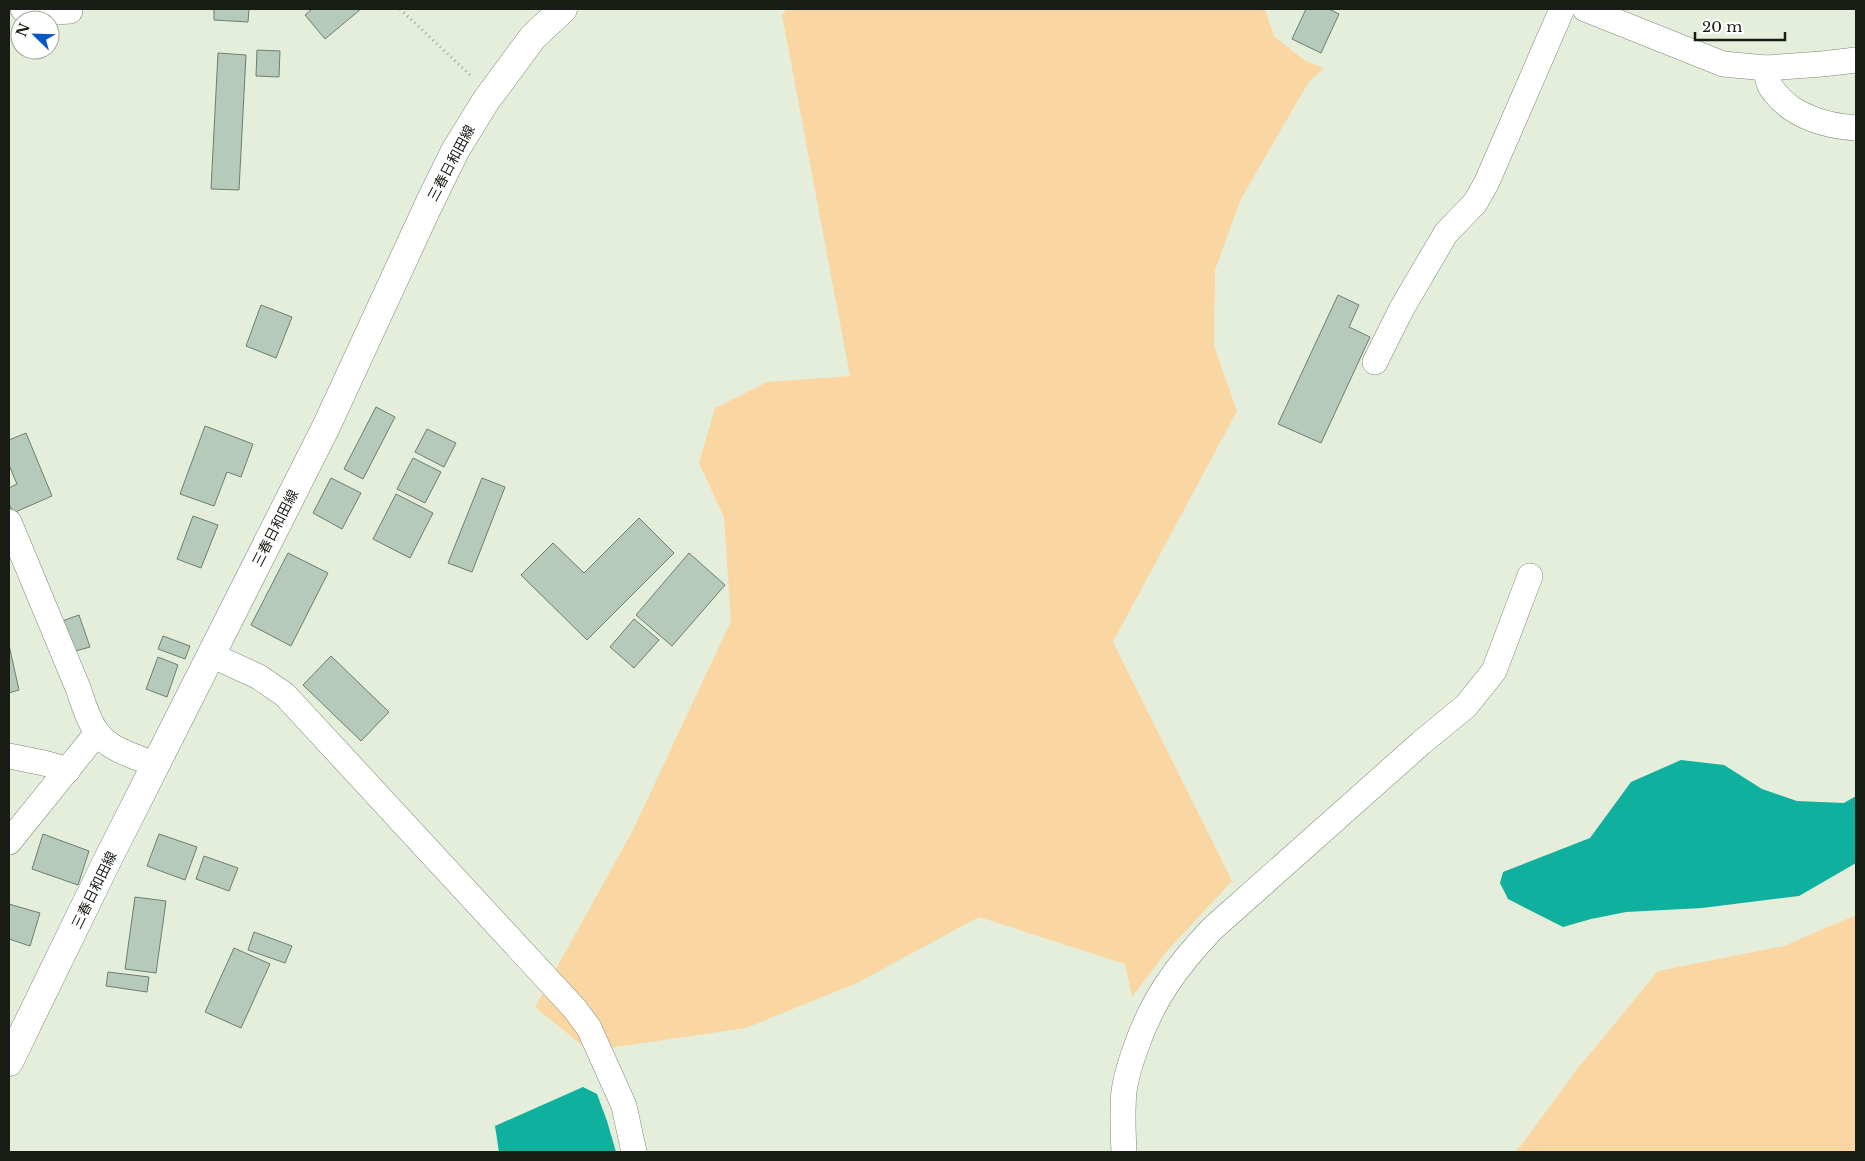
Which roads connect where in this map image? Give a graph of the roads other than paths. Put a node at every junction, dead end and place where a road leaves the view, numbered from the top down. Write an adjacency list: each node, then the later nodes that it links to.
1 (23, 9): 5 (street)
2 (563, 9): 12 (main road, 三春日和田線)
3 (1562, 9): 9 (street)
4 (1585, 9): 7 (street)
5 (70, 11)
6 (1856, 60): 7 (street)
7 (1766, 68): 8 (street)
8 (1856, 128)
9 (1375, 362)
10 (9, 522): 13 (street)
11 (1530, 576): 20 (street)
12 (211, 655): 15 (main road, 三春日和田線); 19 (street)
13 (97, 733): 15 (street); 16 (street)
14 (9, 756): 16 (street)
15 (157, 765): 18 (main road, 三春日和田線)
16 (68, 770): 17 (street)
17 (9, 842)
18 (9, 1062)
19 (634, 1152)
20 (1124, 1152)

